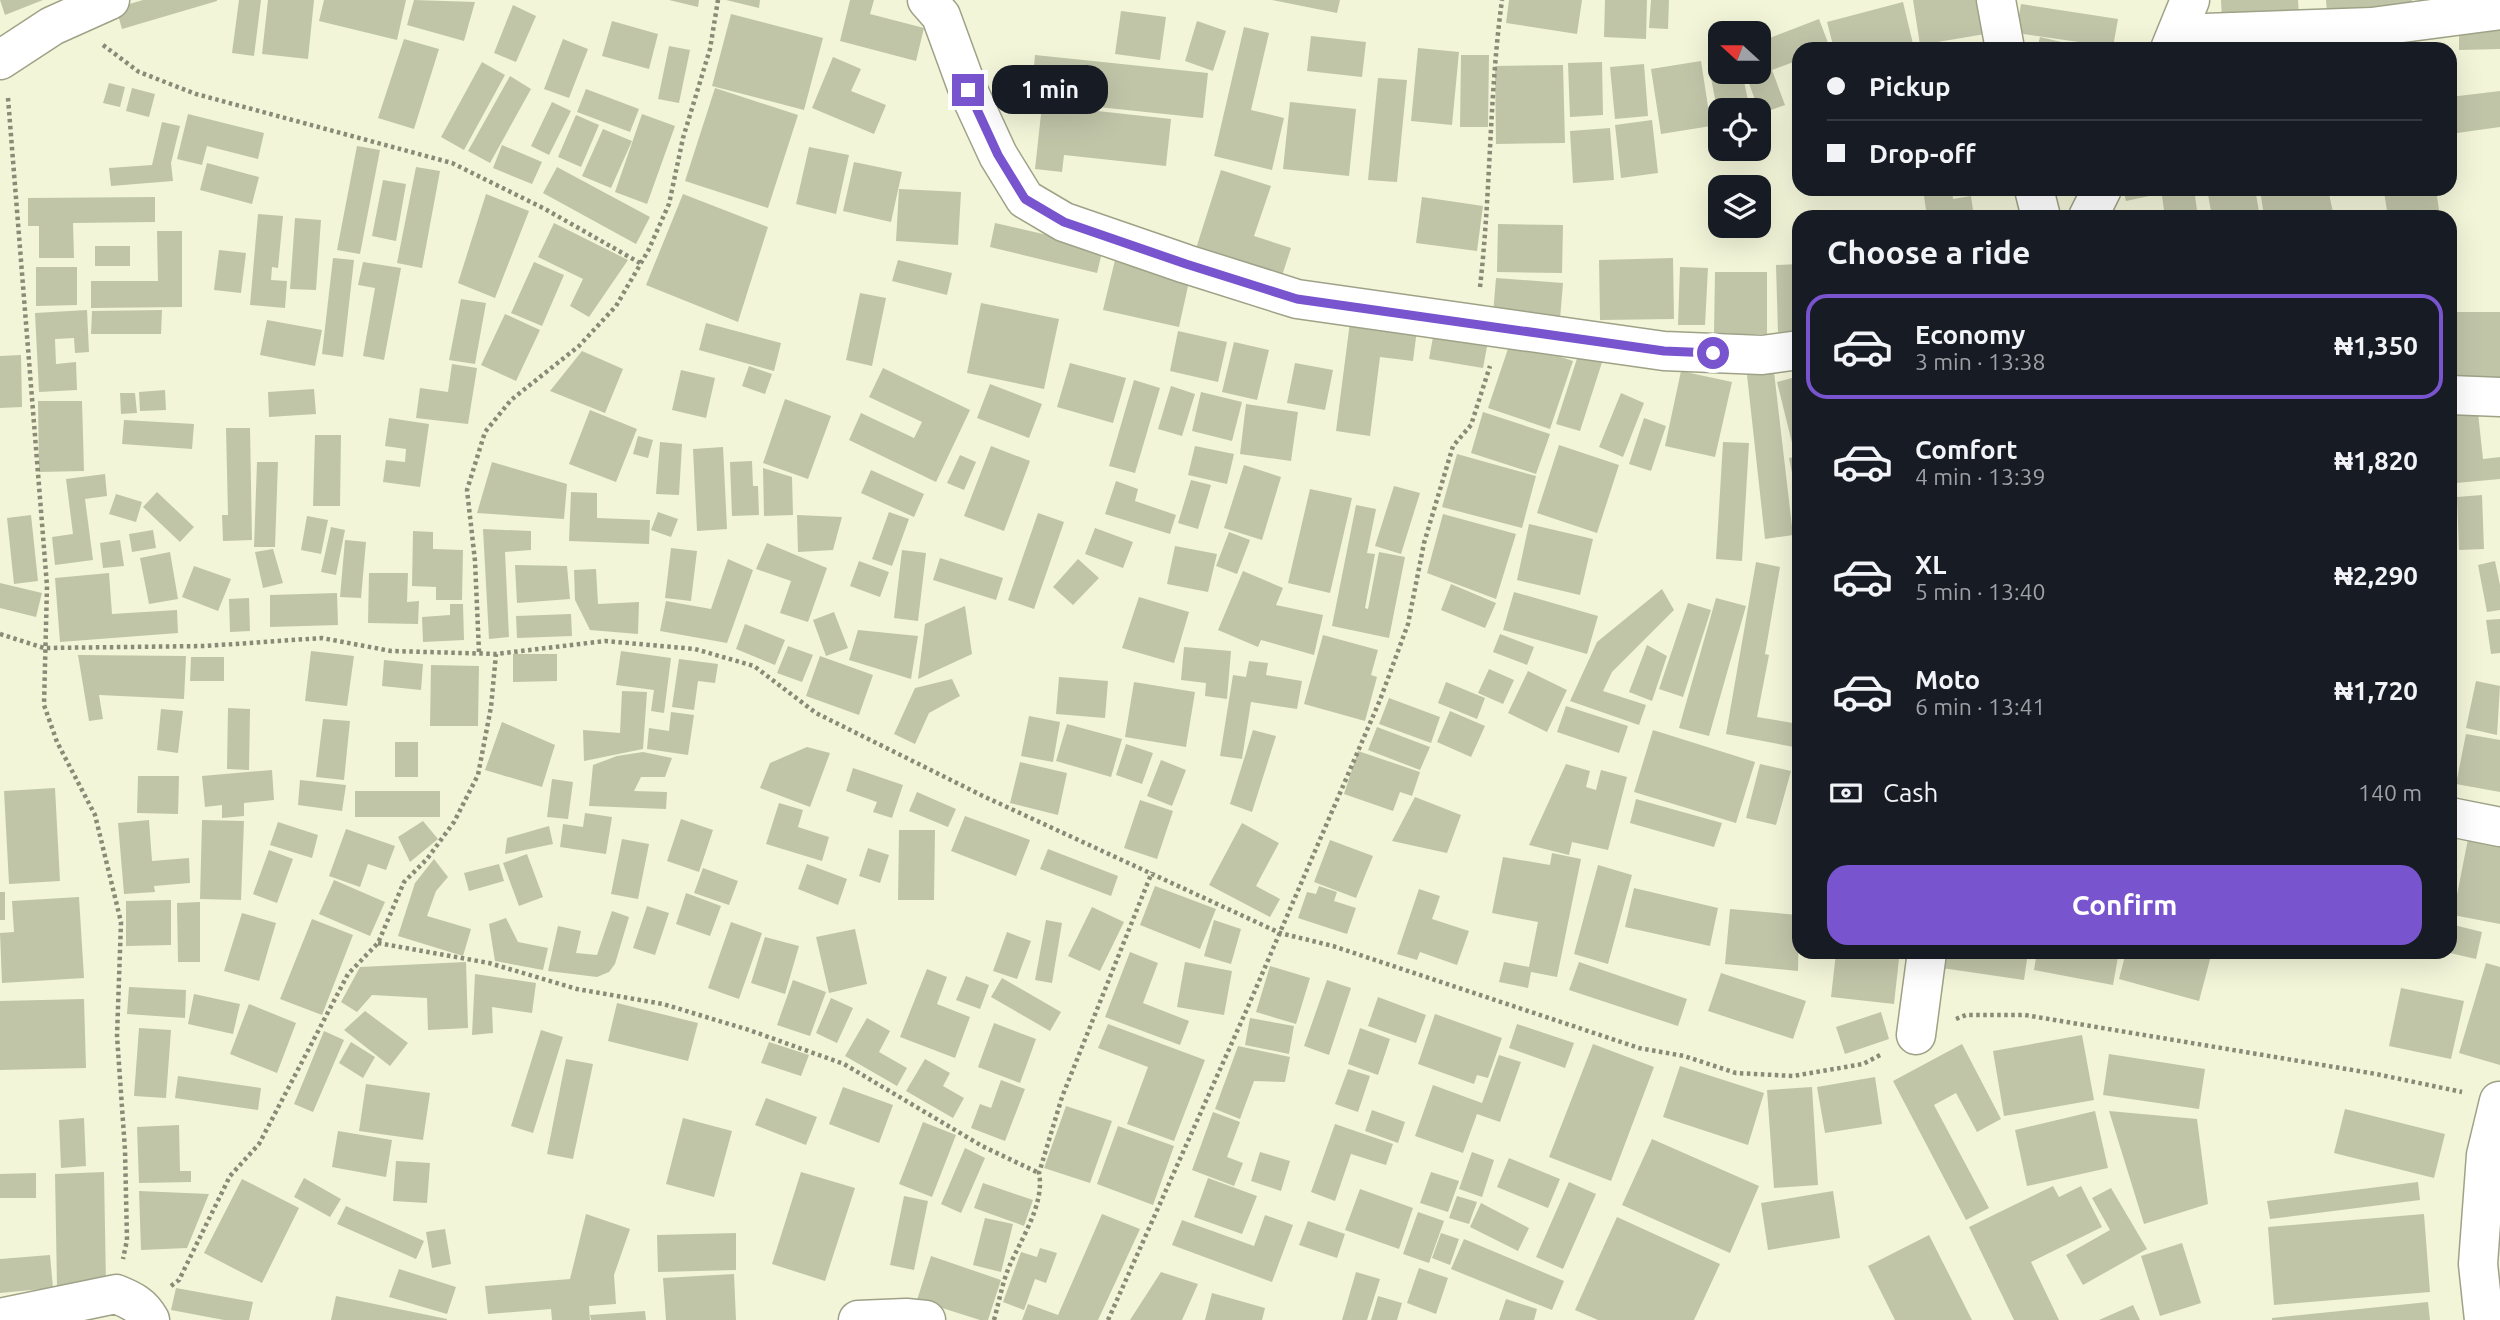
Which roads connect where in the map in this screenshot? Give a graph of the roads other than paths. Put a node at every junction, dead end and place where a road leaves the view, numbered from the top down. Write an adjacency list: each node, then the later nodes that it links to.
1 (110, 0): 7 (street)
2 (927, 0): 8 (street)
3 (1996, 0): 6 (street)
4 (2500, 10): 5 (street)
5 (2179, 28)
6 (2004, 42)
7 (2, 53)
8 (1792, 351)
9 (2457, 395): 10 (street)
10 (2500, 397)
11 (2457, 818): 12 (street)
12 (2500, 827)
13 (1926, 959): 14 (street)
14 (1916, 1035)
15 (2499, 1101): 20 (street)
16 (137, 1308): 17 (street)
17 (0, 1318)
18 (858, 1320): 19 (street)
19 (926, 1320)
20 (2484, 1320)

